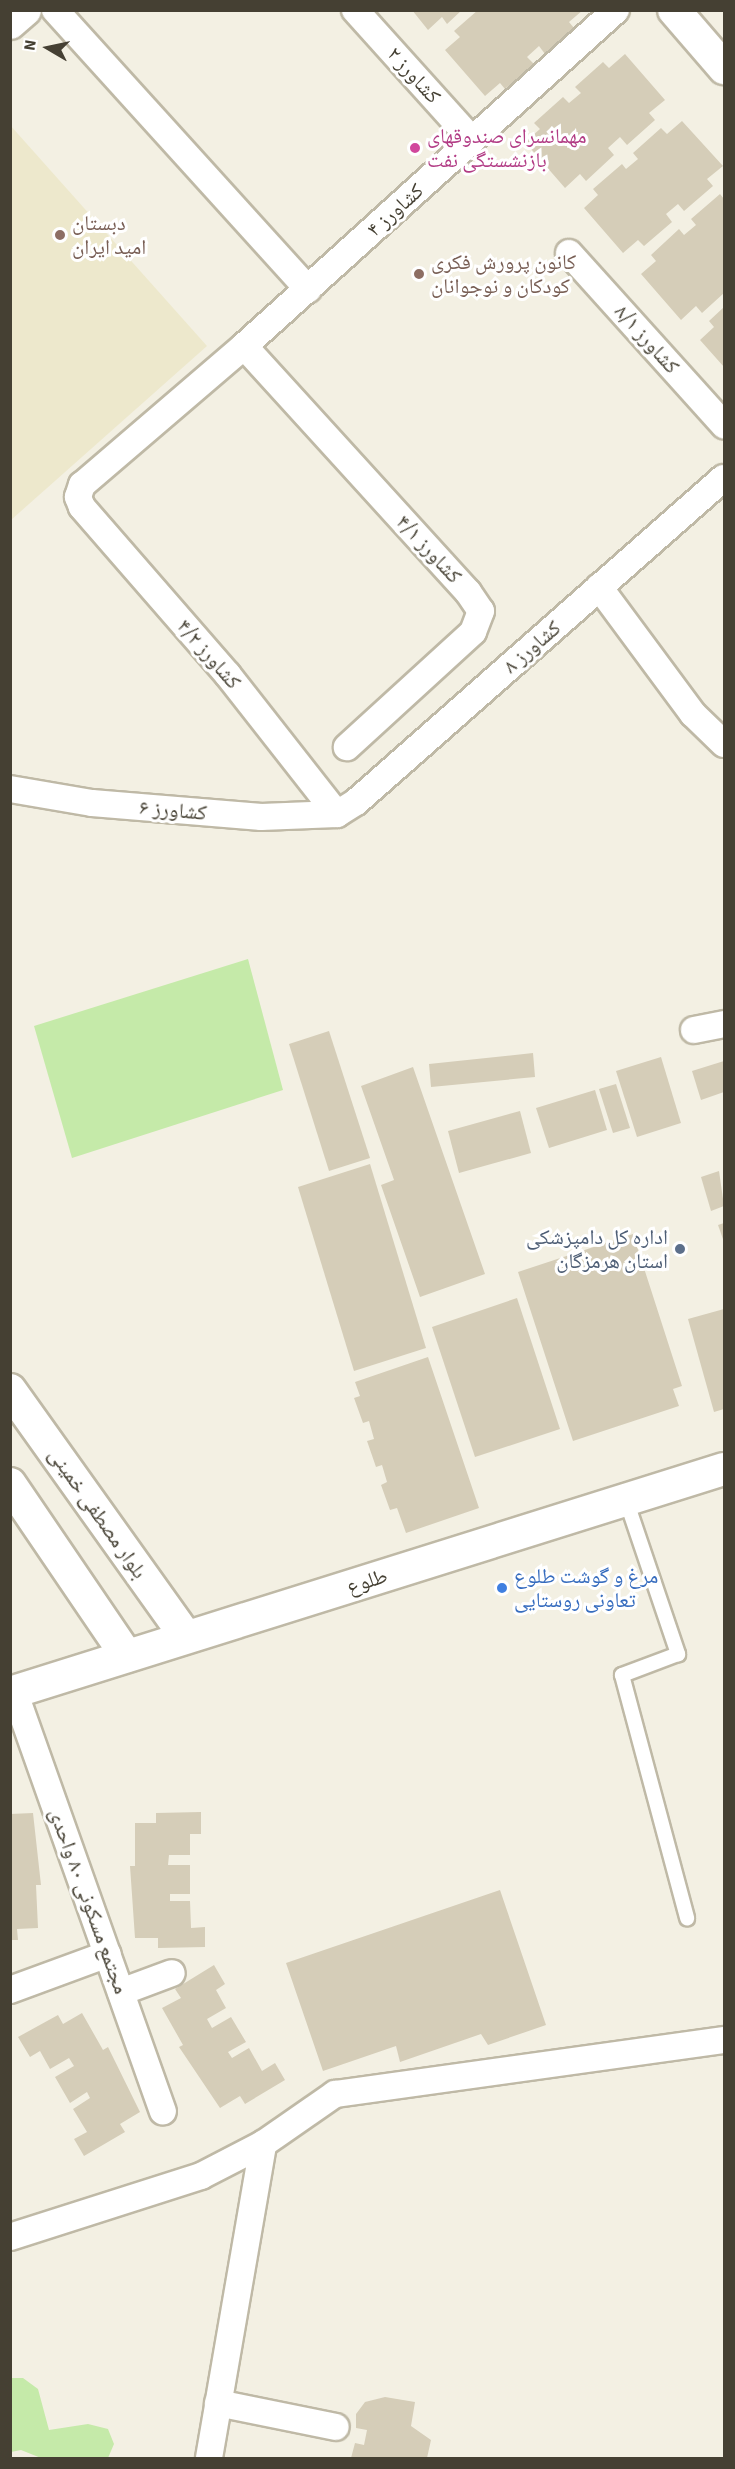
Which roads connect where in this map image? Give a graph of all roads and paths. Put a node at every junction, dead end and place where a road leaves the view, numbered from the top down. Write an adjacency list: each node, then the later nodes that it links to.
1 (25, 10): 6 (street)
2 (55, 10): 10 (street)
3 (355, 10): 8 (street, کشاورز ۲)
4 (616, 10): 8 (street, کشاورز ۴)
5 (674, 10): 7 (street)
6 (10, 23)
7 (719, 52)
8 (472, 140): 10 (street, کشاورز ۴)
9 (569, 253): 12 (street, کشاورز ۸/۱)
10 (308, 289): 11 (street, کشاورز ۴)
11 (244, 346): 14 (street, کشاورز ۴); 17 (street, کشاورز ۴/۱)
12 (724, 425)
13 (724, 478): 15 (street, کشاورز ۸)
14 (78, 497): 19 (street, کشاورز ۴/۲)
15 (599, 588): 16 (street); 19 (street, کشاورز ۸)
16 (724, 744)
17 (347, 747)
18 (10, 789): 19 (street, کشاورز ۶)
19 (337, 814)
20 (724, 1024): 21 (street)
21 (694, 1030)
22 (10, 1390): 26 (street, بلوار مصطفی خمینی)
23 (724, 1469): 25 (street, طلوع)
24 (10, 1484): 27 (street)
25 (626, 1500): 26 (street, طلوع); 29 (lane)
26 (186, 1637): 27 (street, طلوع)
27 (127, 1656): 28 (street, طلوع)
28 (12, 1692): 30 (street, مجتمع مسکونی ۸۰ واحدی)
29 (687, 1918)
30 (108, 1954): 32 (street); 33 (street, مجتمع مسکونی ۸۰ واحدی)
31 (172, 1973): 33 (street)
32 (10, 1990)
33 (121, 1992): 35 (street, مجتمع مسکونی ۸۰ واحدی)
34 (724, 2040): 36 (street)
35 (163, 2111)
36 (263, 2144): 37 (street); 38 (street)
37 (10, 2237)
38 (218, 2403): 39 (street); 40 (street)
39 (336, 2427)
40 (209, 2458)

